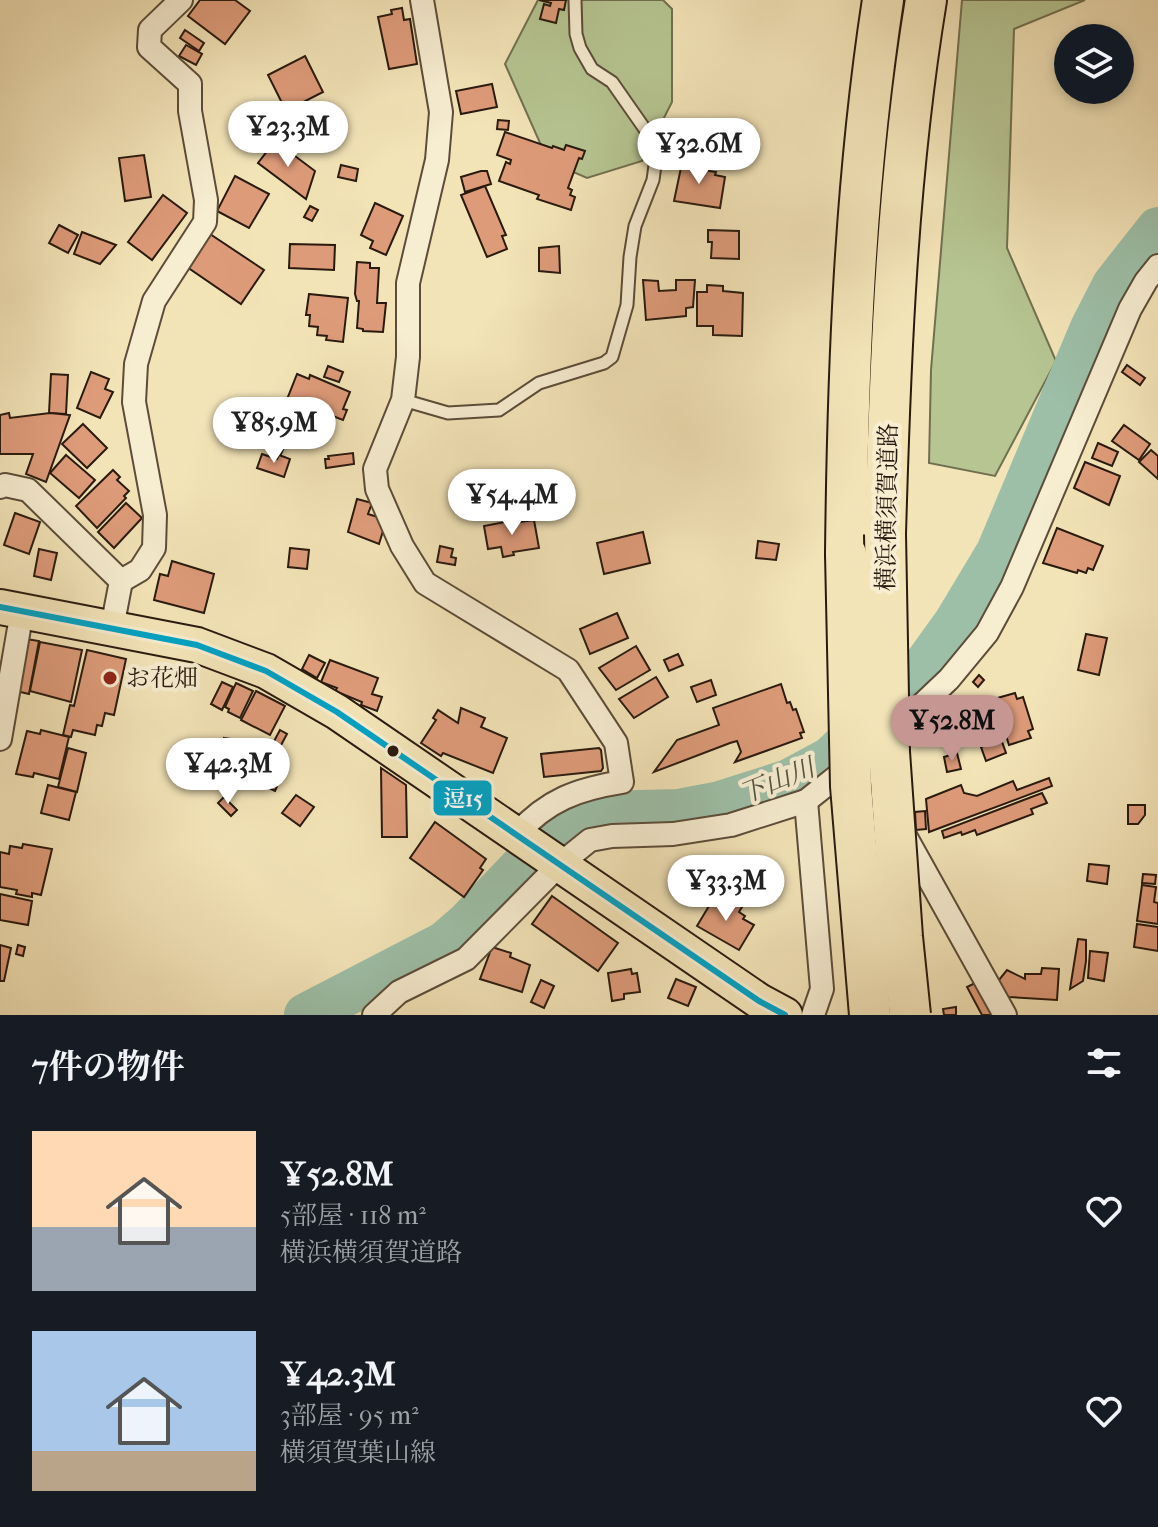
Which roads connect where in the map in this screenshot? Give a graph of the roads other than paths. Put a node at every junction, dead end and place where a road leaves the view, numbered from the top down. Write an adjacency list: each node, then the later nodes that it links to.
1 (181, 0): 9 (street)
2 (422, 0): 7 (street)
3 (575, 0): 7 (lane)
4 (883, 0): 19 (highway, 横浜横須賀道路, bridge)
5 (926, 0): 20 (highway, 横浜横須賀道路, bridge)
6 (1154, 279): 13 (street)
7 (403, 400): 15 (street)
8 (0, 487): 9 (street)
9 (121, 581): 11 (street)
10 (11, 609): 11 (main road); 12 (street)
11 (112, 628): 15 (main road)
12 (0, 739)
13 (862, 757): 14 (street); 21 (street)
14 (806, 801): 15 (street); 18 (street)
15 (537, 849): 16 (street); 17 (main road)
16 (374, 1015)
17 (785, 1015)
18 (813, 1015)
19 (870, 1015)
20 (910, 1015)
21 (1005, 1015)

